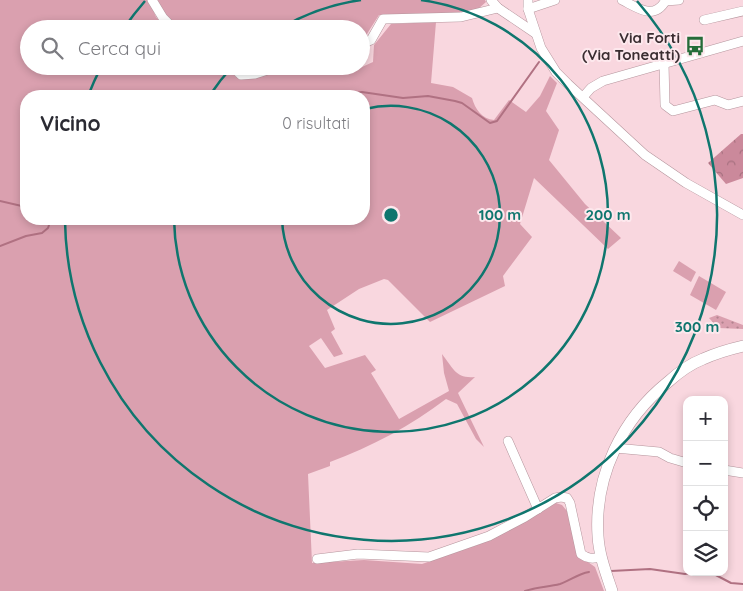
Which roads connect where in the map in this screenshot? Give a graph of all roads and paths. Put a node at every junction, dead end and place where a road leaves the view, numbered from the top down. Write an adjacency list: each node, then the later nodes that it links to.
1 (152, 0): 11 (street)
2 (491, 0): 9 (street)
3 (555, 0): 6 (street)
4 (622, 0): 7 (street)
5 (679, 0): 7 (street)
6 (546, 1): 8 (street)
7 (665, 1)
8 (528, 5): 13 (street)
9 (498, 8): 13 (street); 15 (street)
10 (743, 11): 12 (street)
11 (165, 20)
12 (704, 20)
13 (535, 34): 17 (street)
14 (743, 40): 16 (street)
15 (370, 41)
16 (664, 63): 17 (street); 18 (street)
17 (583, 97): 19 (street)
18 (743, 101)
19 (743, 215)
20 (743, 346): 22 (main road)
21 (508, 441): 26 (street)
22 (615, 448): 23 (street); 27 (main road)
23 (683, 462)
24 (728, 471): 25 (street)
25 (743, 473)
26 (538, 509): 27 (street); 28 (street)
27 (601, 557): 29 (main road)
28 (316, 560)
29 (612, 591)

